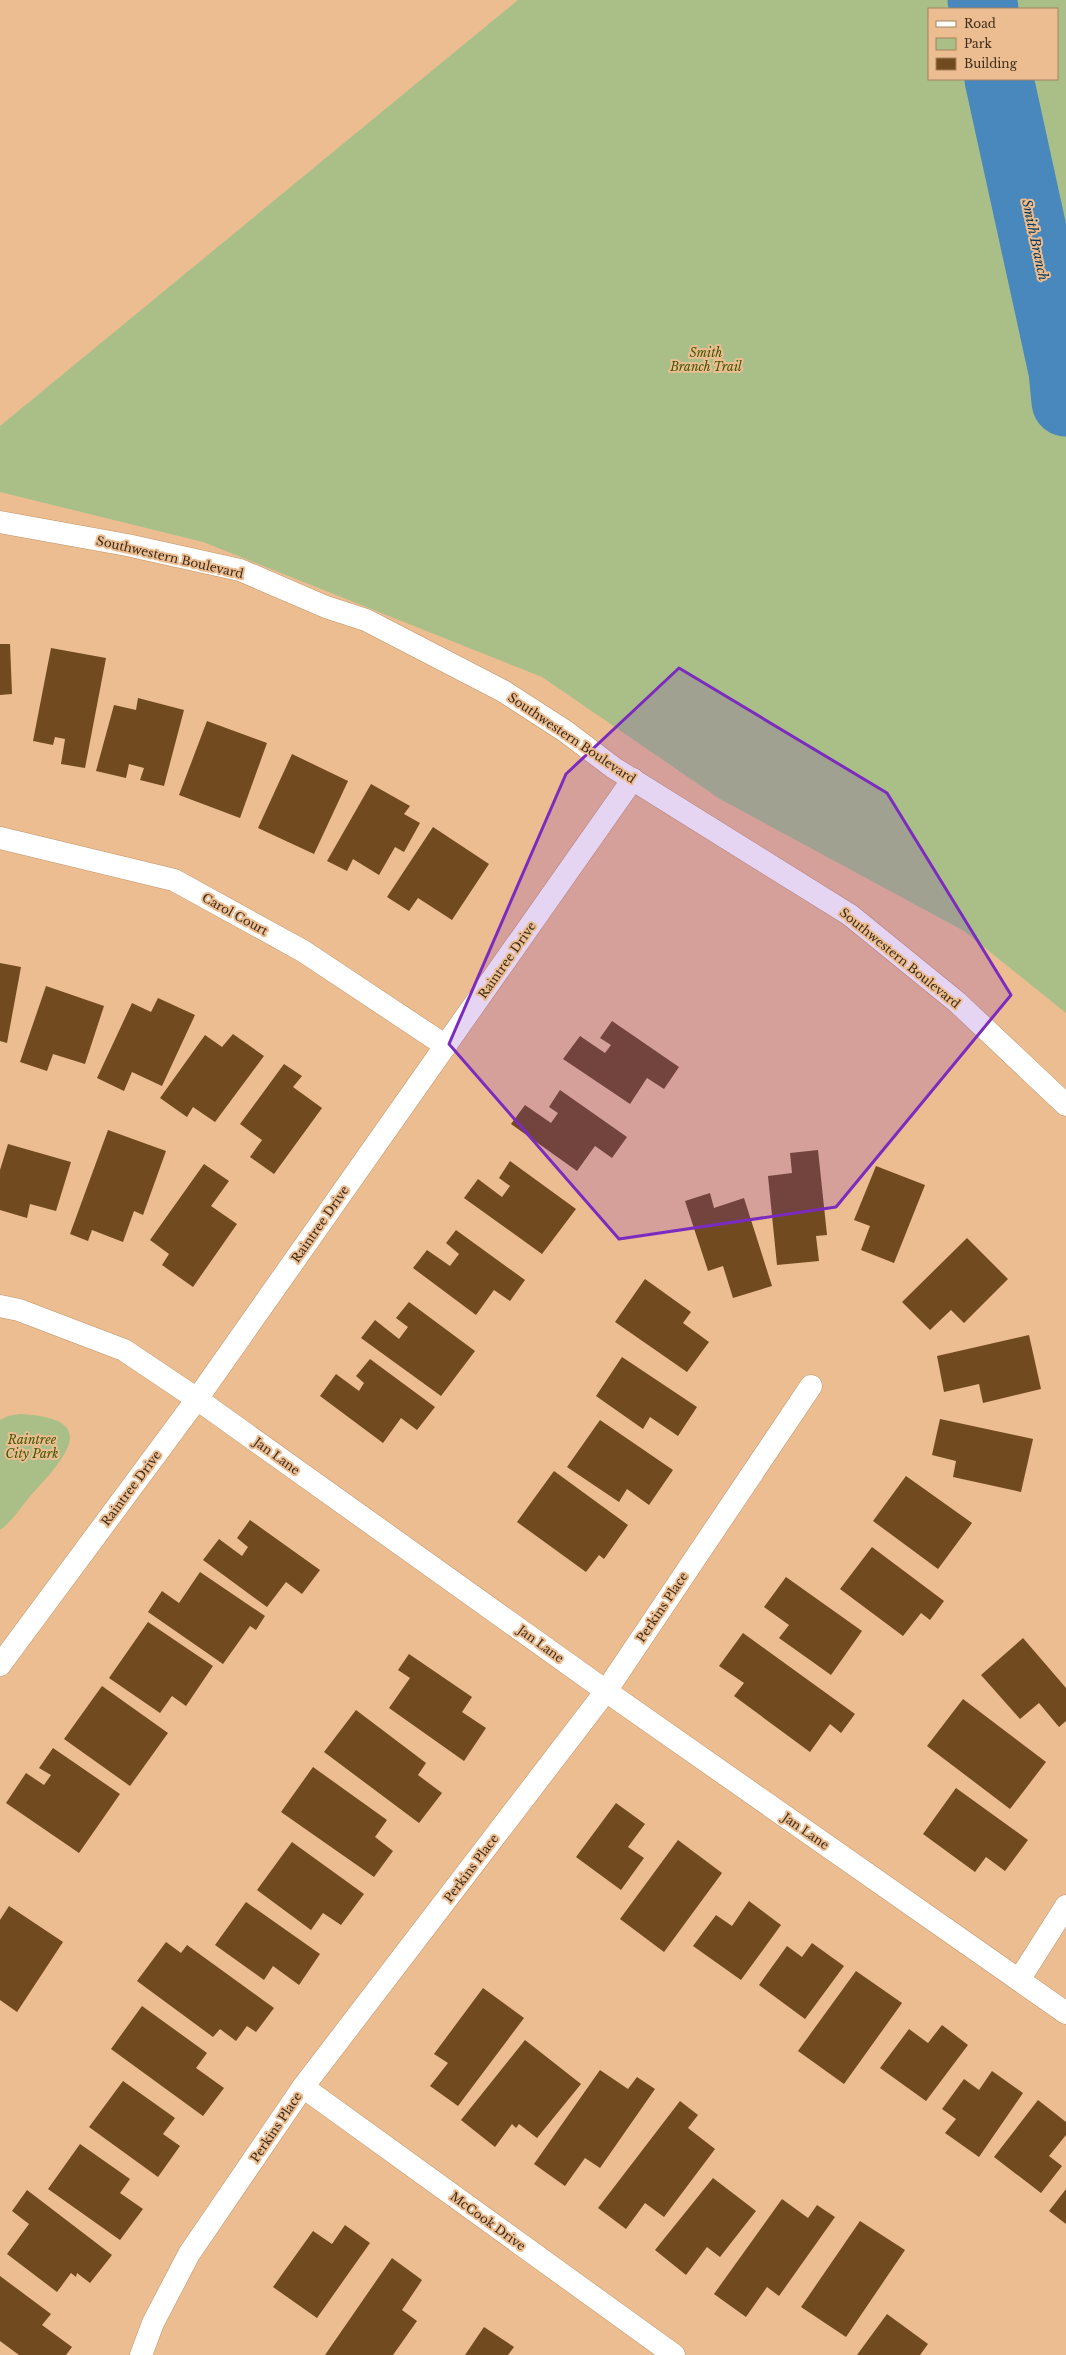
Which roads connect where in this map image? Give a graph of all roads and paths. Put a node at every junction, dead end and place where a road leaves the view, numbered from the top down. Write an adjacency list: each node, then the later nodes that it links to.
1 (0, 522): 2 (street, Southwestern Boulevard)
2 (633, 779): 4 (street, Raintree Drive); 5 (street, Southwestern Boulevard)
3 (0, 838): 4 (street, Carol Court)
4 (446, 1046): 8 (street, Raintree Drive)
5 (1066, 1105)
6 (0, 1306): 8 (street, Jan Lane)
7 (811, 1386): 10 (street, Perkins Place)
8 (197, 1399): 9 (street, Raintree Drive); 10 (street, Jan Lane)
9 (0, 1664)
10 (606, 1691): 12 (street, Jan Lane); 14 (street, Perkins Place)
11 (1066, 1906): 12 (street)
12 (1019, 1980): 13 (street, Jan Lane)
13 (1066, 2013)
14 (303, 2087): 15 (street, Perkins Place); 16 (street, McCook Drive)
15 (141, 2355)
16 (674, 2355)

